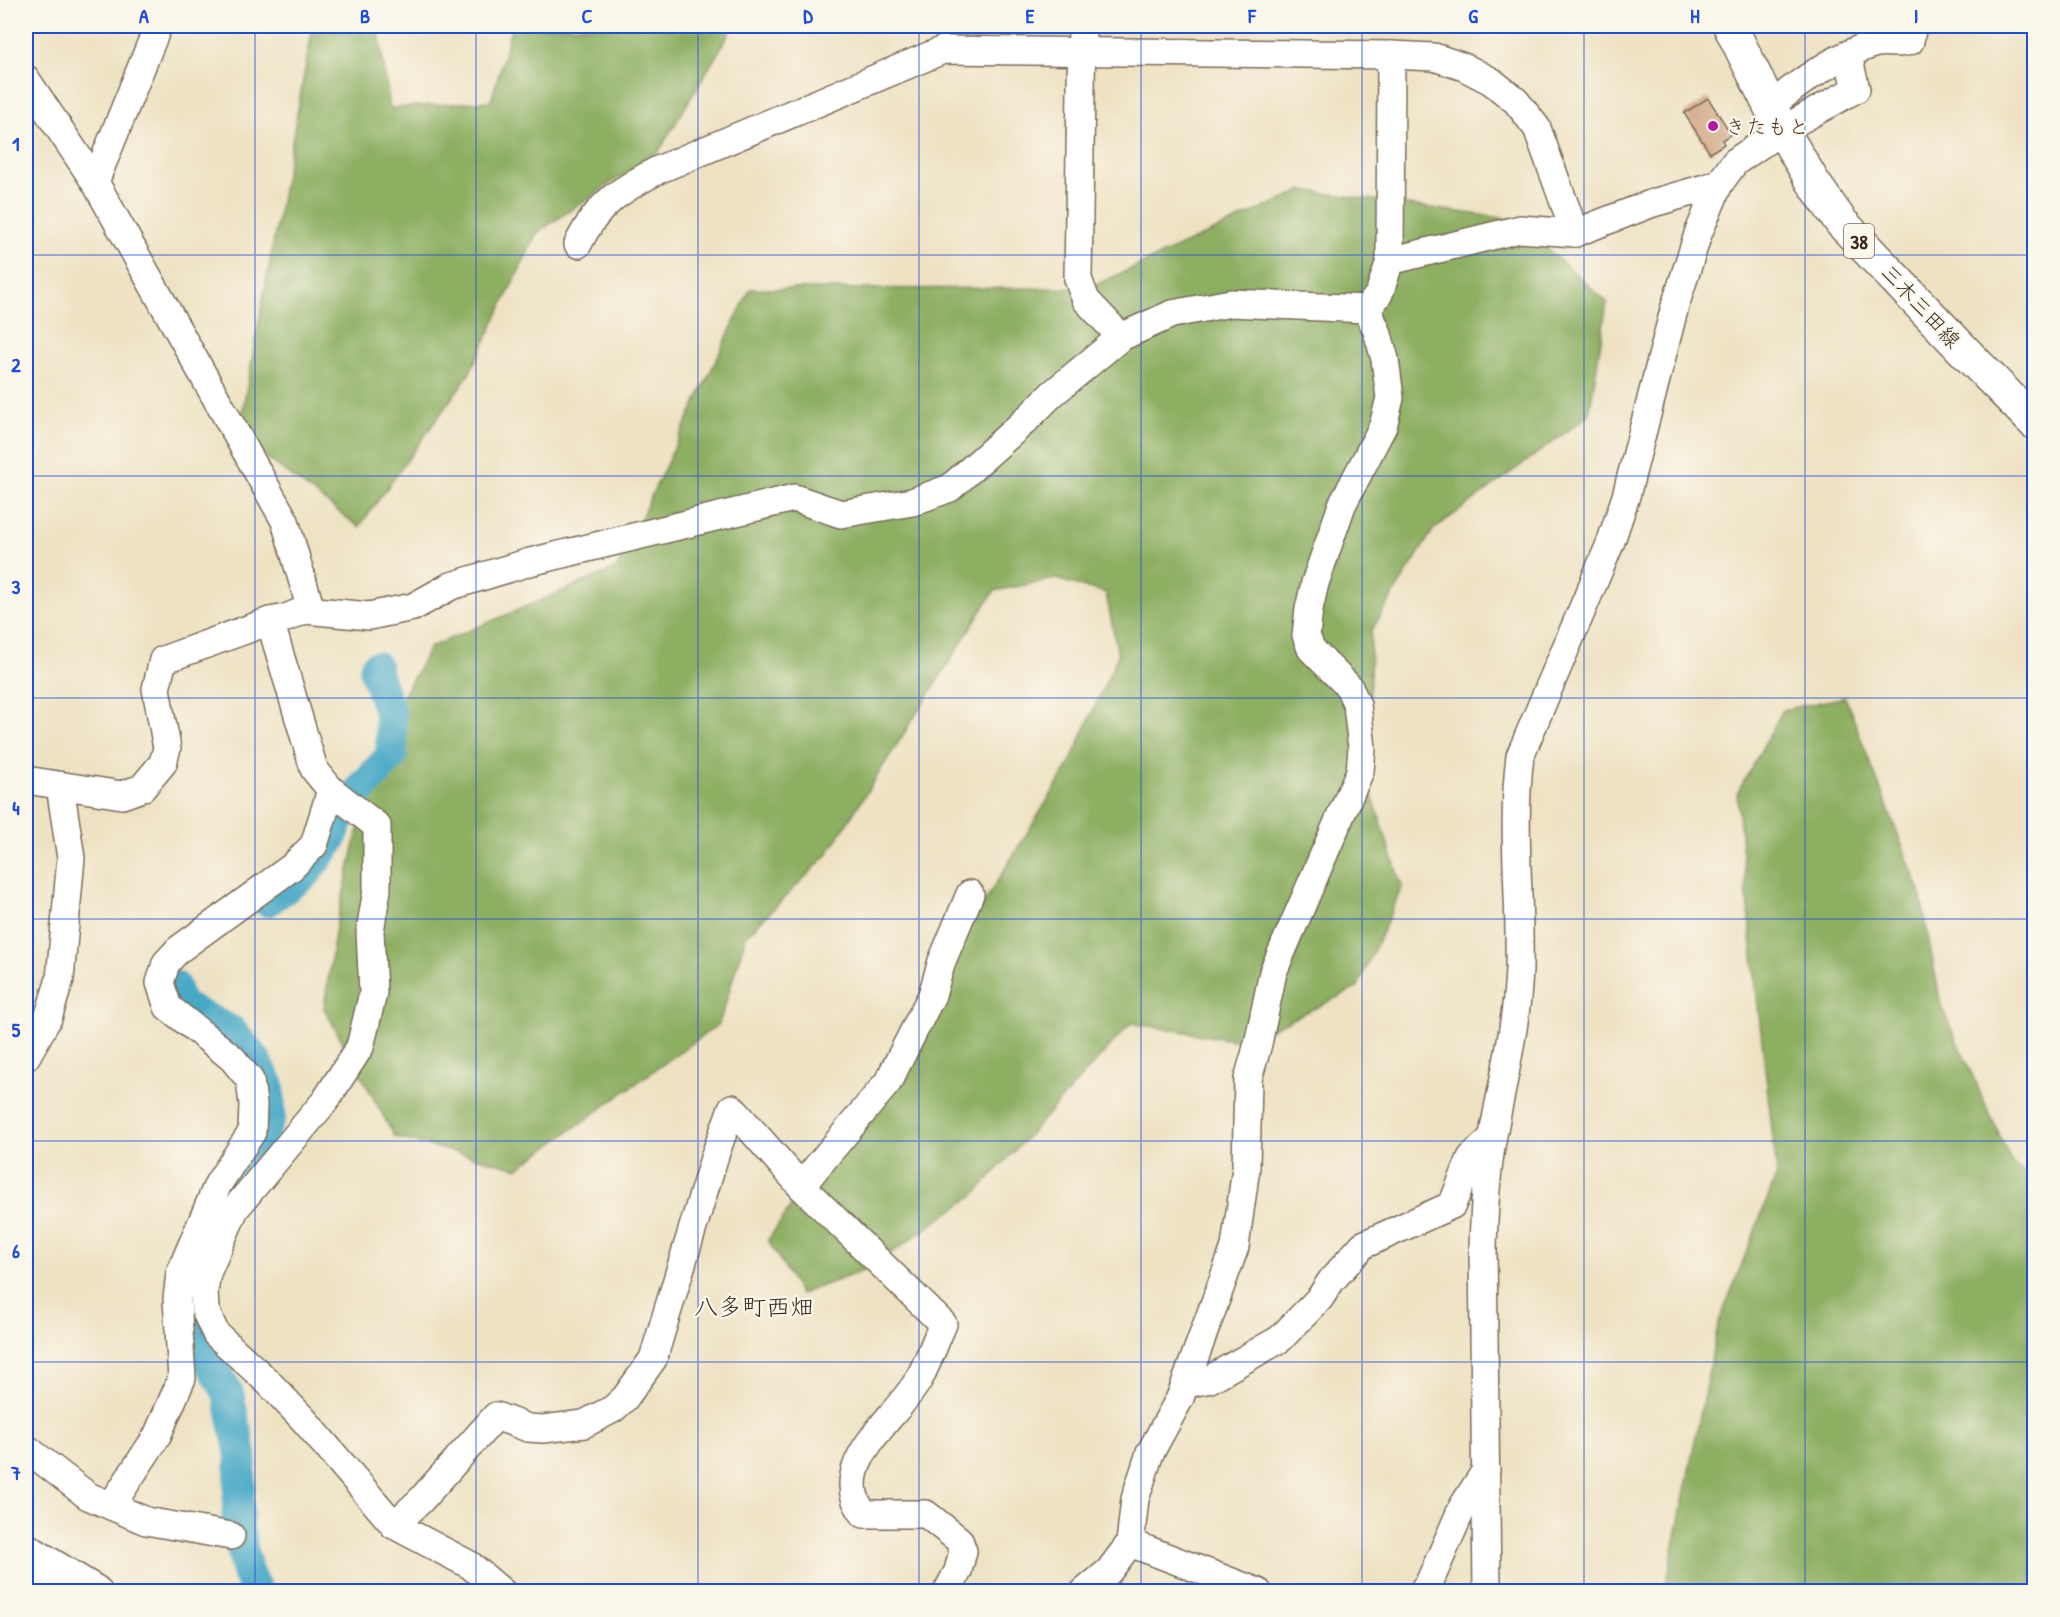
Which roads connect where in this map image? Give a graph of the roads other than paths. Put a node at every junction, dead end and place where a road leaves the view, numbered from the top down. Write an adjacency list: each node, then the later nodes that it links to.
1 (158, 26): 8 (street)
2 (1730, 26): 7 (main road, 三木三田線 / 38)
3 (1910, 26): 7 (street)
4 (1082, 39): 5 (street); 11 (street); 14 (street)
5 (1391, 55): 10 (street); 12 (street)
6 (26, 79): 8 (street)
7 (1776, 119): 9 (street); 15 (main road, 三木三田線 / 38)
8 (95, 182): 16 (street)
9 (1719, 184): 10 (street); 22 (street)
10 (1575, 233): 12 (street)
11 (578, 244)
12 (1390, 261): 13 (street)
13 (1367, 309): 14 (street); 24 (street)
14 (1121, 337): 16 (street)
15 (2034, 422)
16 (293, 615): 18 (street); 19 (street)
17 (26, 780): 18 (street)
18 (60, 786): 21 (street)
19 (331, 790): 27 (street); 28 (street)
20 (970, 894): 23 (street)
21 (26, 1057)
22 (1492, 1138): 24 (street); 26 (street)
23 (801, 1186): 28 (street); 37 (street)
24 (1186, 1384): 30 (street)
25 (26, 1448): 27 (street)
26 (1486, 1470): 39 (street); 40 (street)
27 (111, 1506): 29 (street)
28 (394, 1525): 36 (street)
29 (231, 1536)
30 (1130, 1544): 33 (street); 38 (street)
31 (26, 1550): 35 (main road)
32 (26, 1585): 34 (main road)
33 (1244, 1589)
34 (38, 1592)
35 (95, 1592)
36 (502, 1592)
37 (947, 1592)
38 (1084, 1592)
39 (1422, 1592)
40 (1487, 1592)

